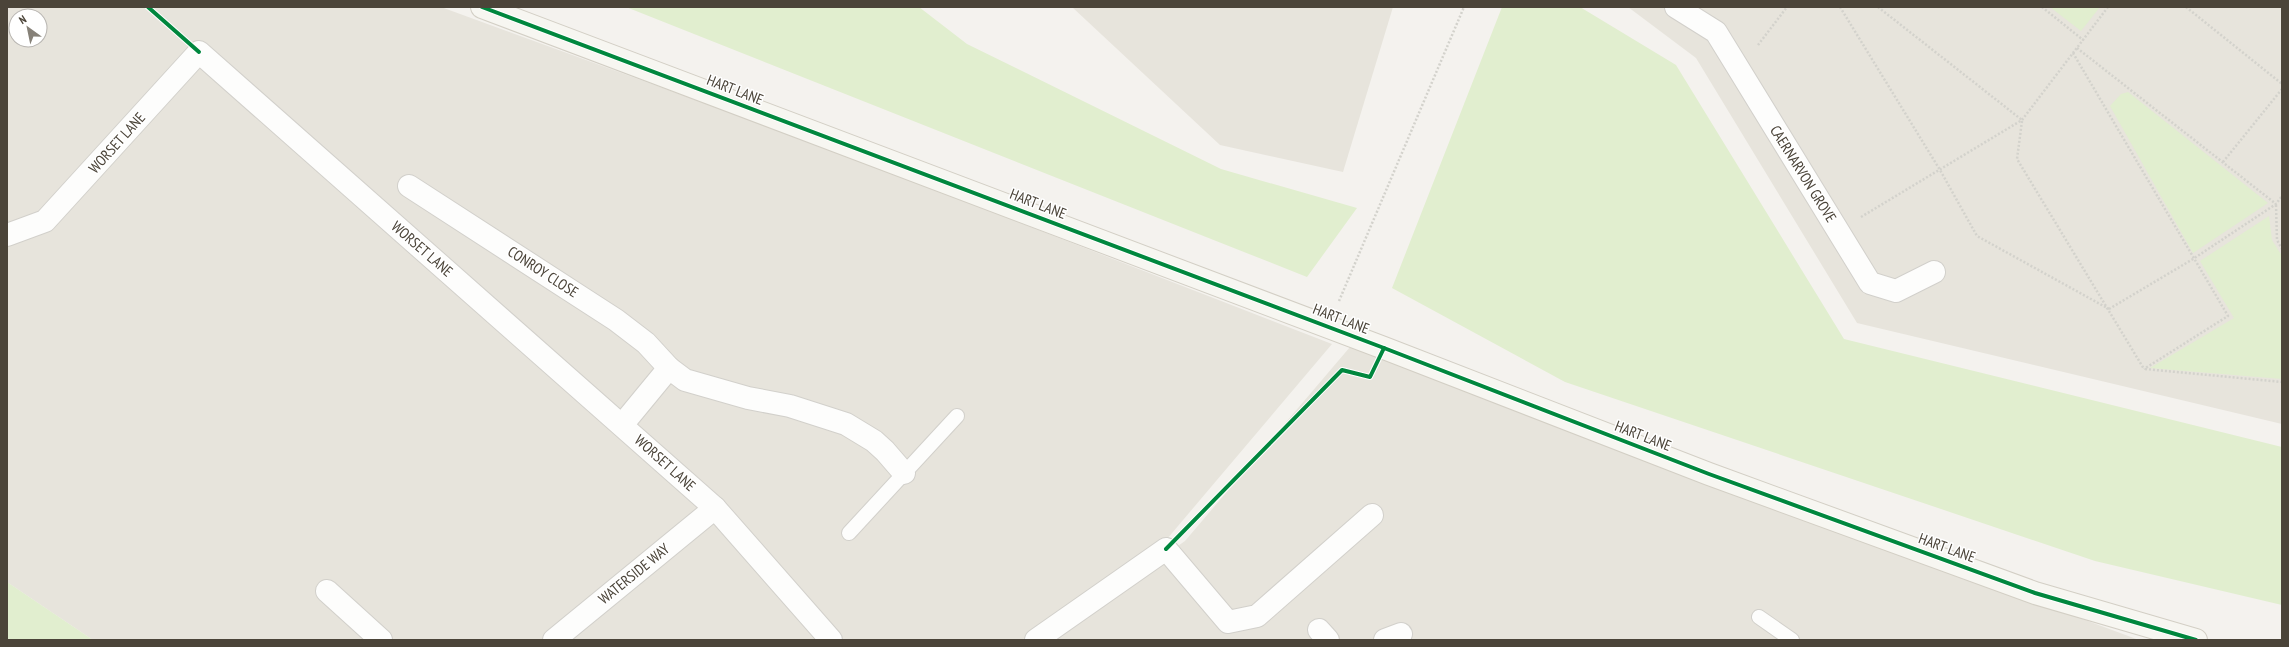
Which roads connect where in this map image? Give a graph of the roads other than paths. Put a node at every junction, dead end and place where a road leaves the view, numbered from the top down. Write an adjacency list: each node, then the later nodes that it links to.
1 (482, 7): 20 (street, HART LANE)
2 (1683, 10): 5 (street, CAERNARVON GROVE)
3 (409, 186): 6 (street, CONROY CLOSE)
4 (7, 235): 8 (street, WORSET LANE)
5 (1934, 272)
6 (668, 368): 8 (street); 9 (street, CONROY CLOSE)
7 (957, 416): 9 (lane)
8 (622, 425): 10 (street, WORSET LANE)
9 (904, 473): 12 (lane)
10 (715, 508): 16 (street, WATERSIDE WAY); 17 (street, WORSET LANE)
11 (1372, 515): 18 (street)
12 (849, 533)
13 (327, 591): 15 (street)
14 (1759, 617): 19 (lane)
15 (380, 640)
16 (554, 640)
17 (831, 640)
18 (1036, 640)
19 (1792, 640)
20 (2196, 640)

